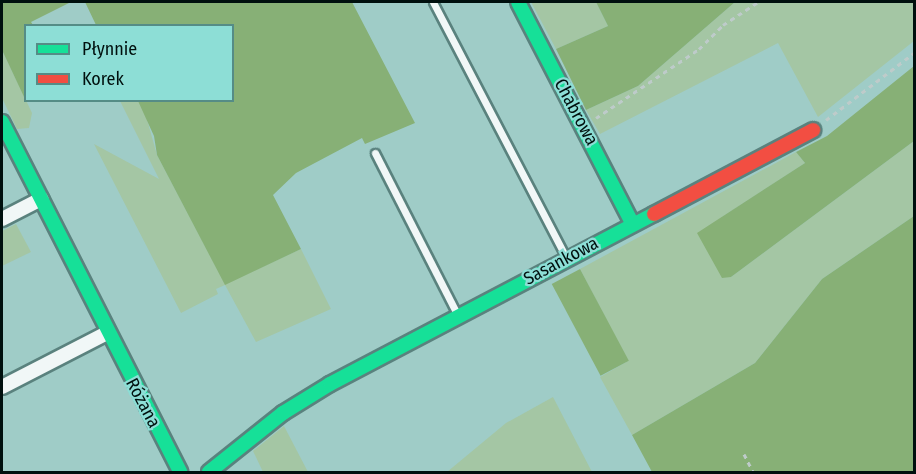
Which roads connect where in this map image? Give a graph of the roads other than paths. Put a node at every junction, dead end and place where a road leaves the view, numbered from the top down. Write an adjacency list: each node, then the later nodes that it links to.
1 (433, 2): 9 (lane)
2 (518, 2): 8 (street, Chabrowa)
3 (2, 122): 6 (street, Różana)
4 (813, 130): 8 (street, Sasankowa)
5 (375, 153): 10 (lane)
6 (42, 199): 7 (street); 11 (street, Różana)
7 (2, 219)
8 (632, 223): 9 (street, Sasankowa)
9 (566, 258): 10 (street, Sasankowa)
10 (458, 316): 14 (street, Sasankowa)
11 (107, 333): 12 (street); 13 (street, Różana)
12 (2, 387)
13 (180, 472)
14 (208, 472)

